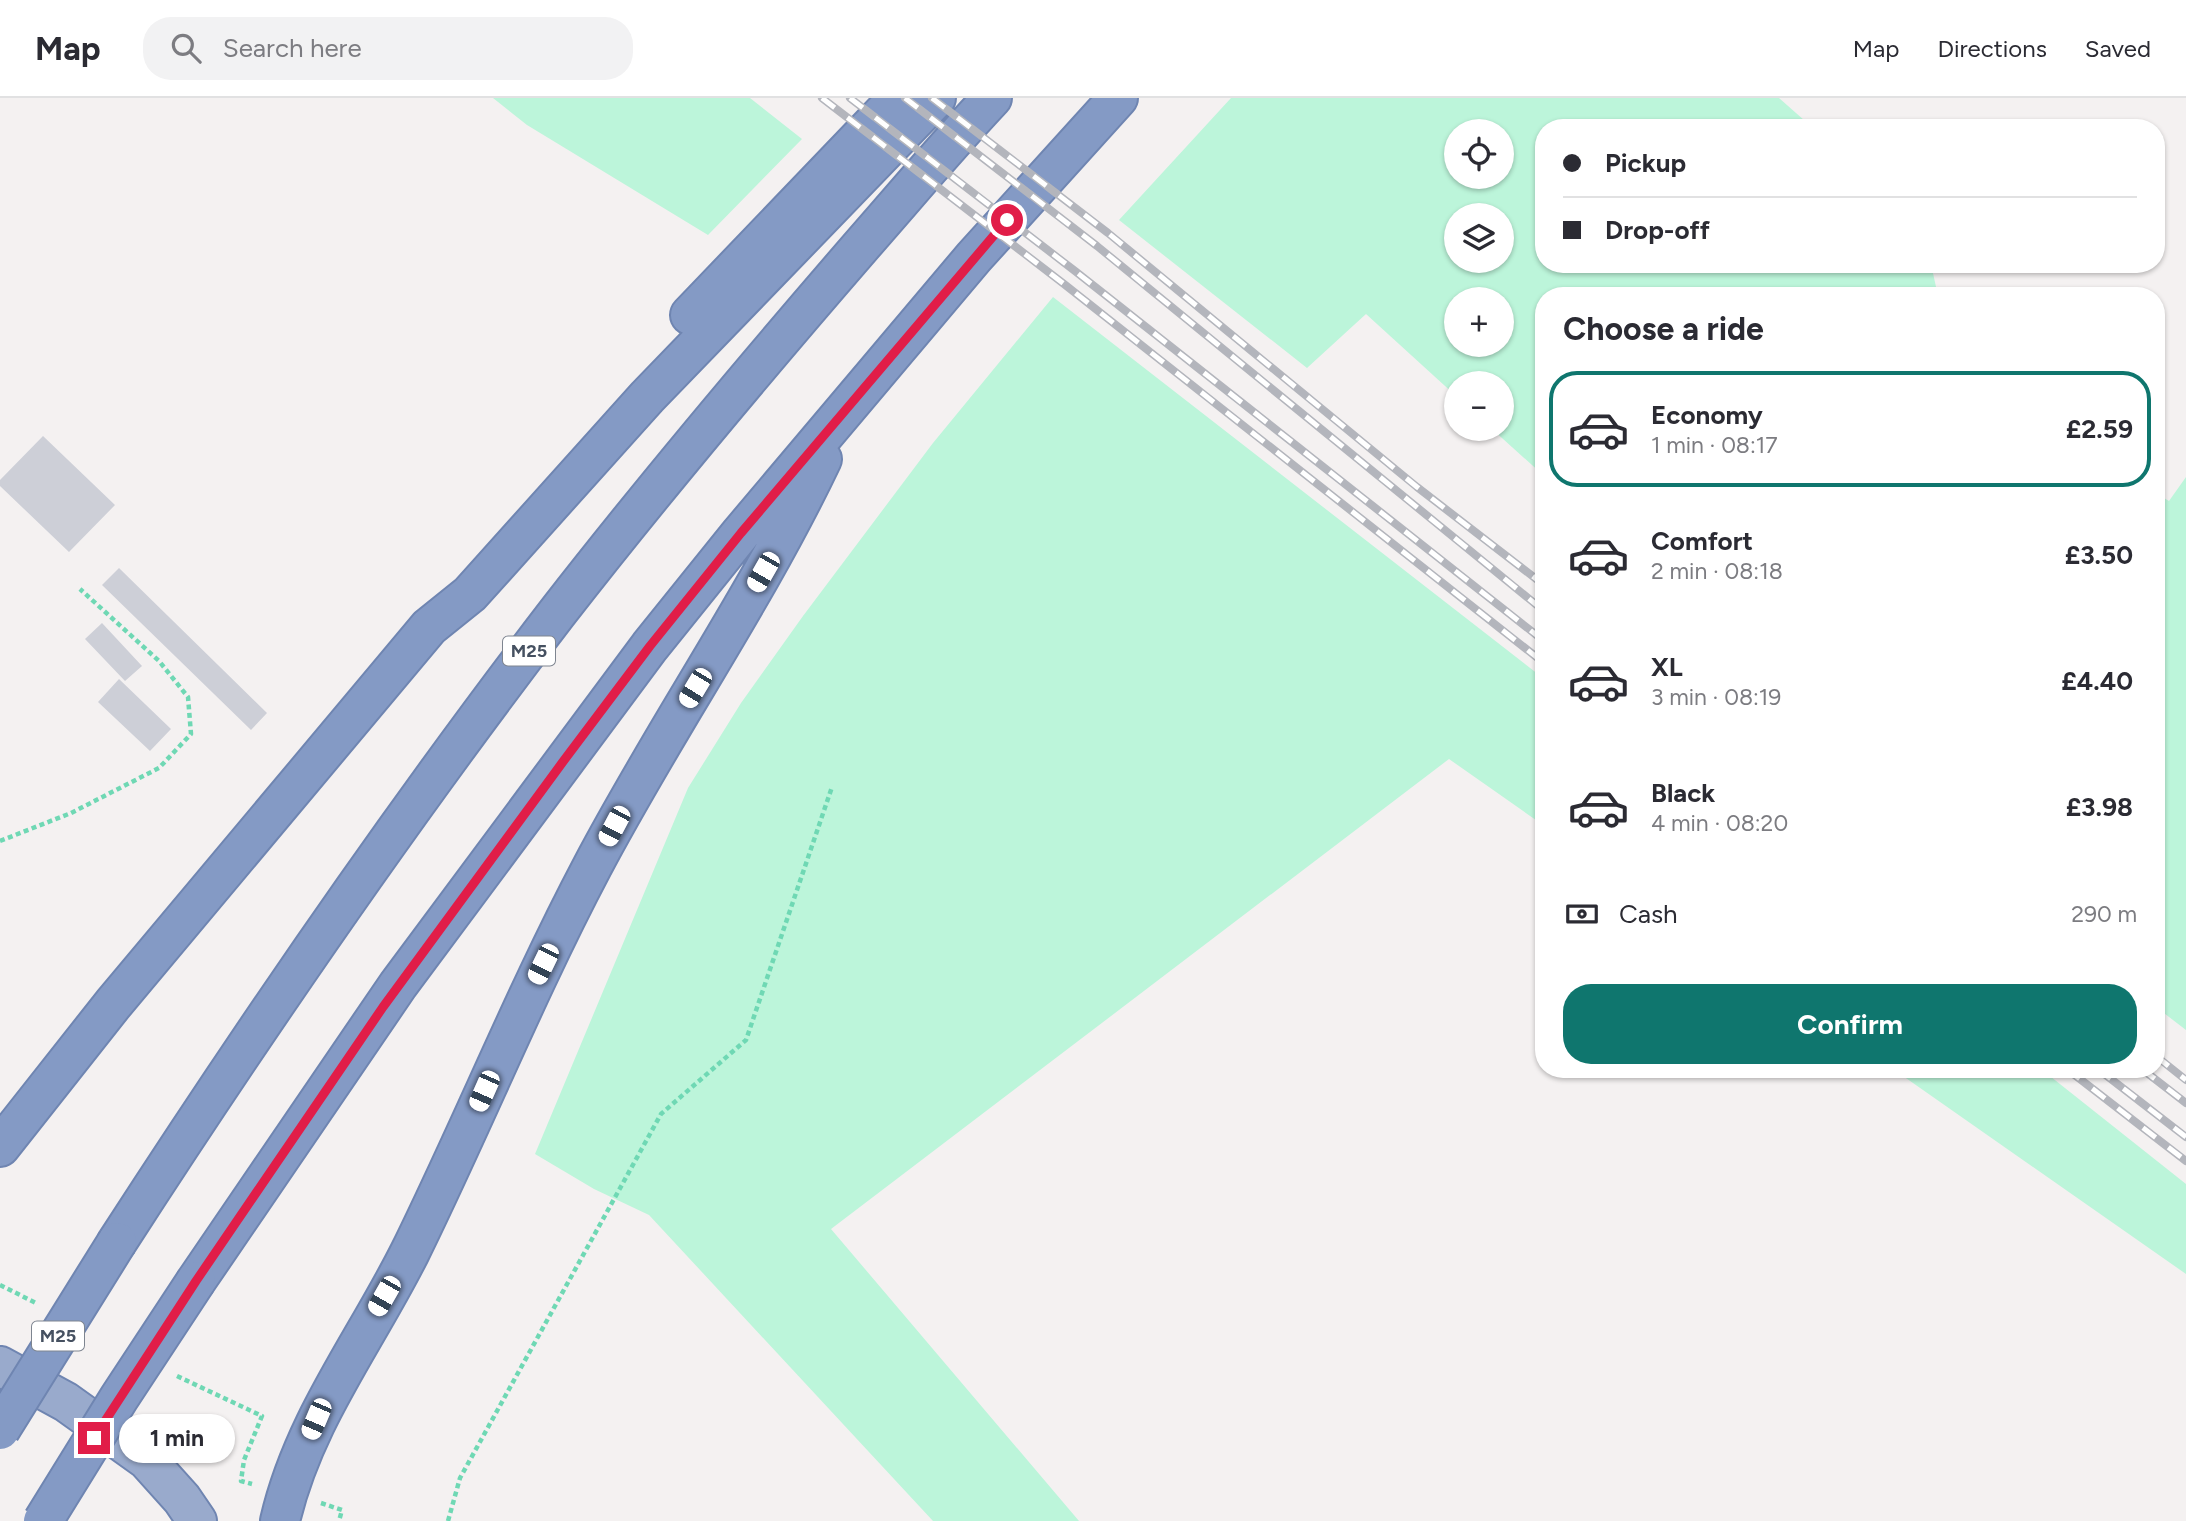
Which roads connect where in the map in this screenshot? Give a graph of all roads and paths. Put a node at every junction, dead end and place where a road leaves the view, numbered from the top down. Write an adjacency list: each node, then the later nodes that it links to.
1 (898, 98): 7 (highway)
2 (936, 98): 7 (highway)
3 (992, 98): 12 (highway, M25, bridge)
4 (1118, 98): 5 (highway)
5 (847, 406): 16 (highway, bridge); 18 (highway)
6 (80, 589): 9 (path)
7 (429, 627): 10 (highway)
8 (832, 787): 20 (path)
9 (0, 841)
10 (0, 1147)
11 (0, 1366): 17 (highway)
12 (0, 1430)
13 (241, 1481): 14 (path)
14 (247, 1483)
15 (325, 1504): 19 (path)
16 (43, 1521)
17 (197, 1521)
18 (280, 1521)
19 (340, 1521)
20 (448, 1521)

